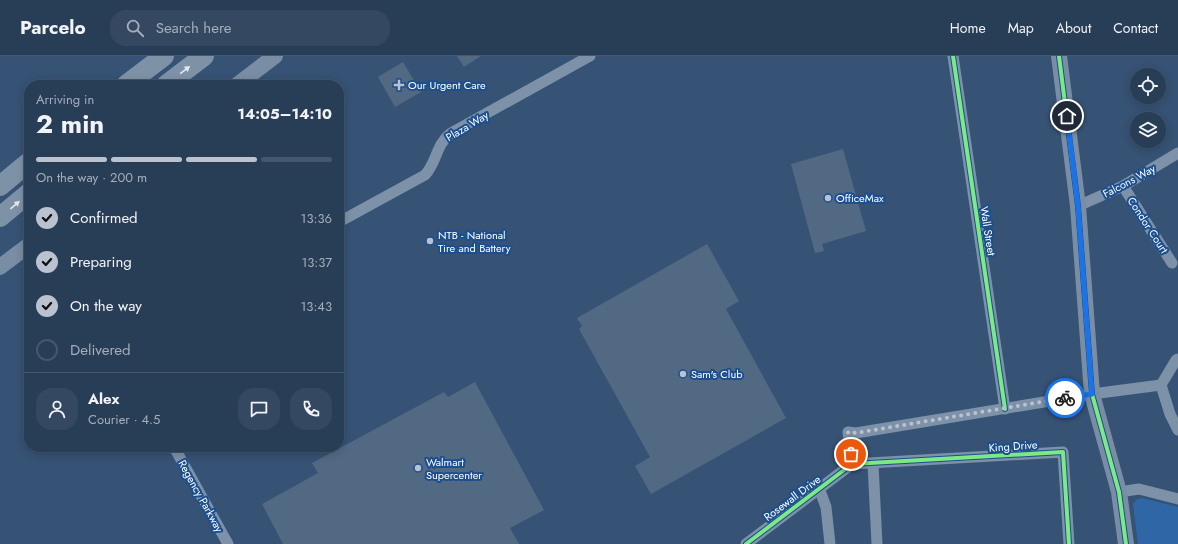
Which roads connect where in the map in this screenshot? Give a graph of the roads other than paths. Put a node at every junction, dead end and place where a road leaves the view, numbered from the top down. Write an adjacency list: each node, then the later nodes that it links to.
1 (164, 56): 7 (highway)
2 (204, 56): 8 (highway, one-way to 2)
3 (275, 56): 9 (street)
4 (590, 56): 17 (street, Plaza Way)
5 (953, 56): 24 (street, Wall Street)
6 (1059, 56): 15 (street)
7 (133, 80)
8 (173, 80)
9 (244, 80)
10 (1178, 153): 13 (street, Falcons Way)
11 (24, 166): 12 (highway)
12 (0, 186)
13 (1123, 186): 15 (street, Falcons Way); 19 (street, Condor Court)
14 (24, 197): 16 (highway, one-way to 14)
15 (1078, 206): 23 (street)
16 (0, 217)
17 (344, 219)
18 (24, 249): 20 (street)
19 (1172, 263)
20 (0, 267)
21 (1178, 359): 22 (street)
22 (1161, 385): 23 (street); 25 (street)
23 (1092, 394): 24 (street); 30 (street)
24 (1005, 408): 27 (street)
25 (1178, 430)
26 (177, 452): 32 (street, Regency Parkway)
27 (852, 464): 28 (street); 29 (street, Rosewall Drive)
28 (873, 464): 35 (street); 36 (street, King Drive)
29 (819, 488): 33 (street, Rosewall Drive); 34 (street, Rosewall Drive)
30 (1119, 492): 31 (street); 37 (street)
31 (1178, 499)
32 (228, 544)
33 (746, 544)
34 (830, 544)
35 (877, 544)
36 (1069, 544)
37 (1126, 544)

